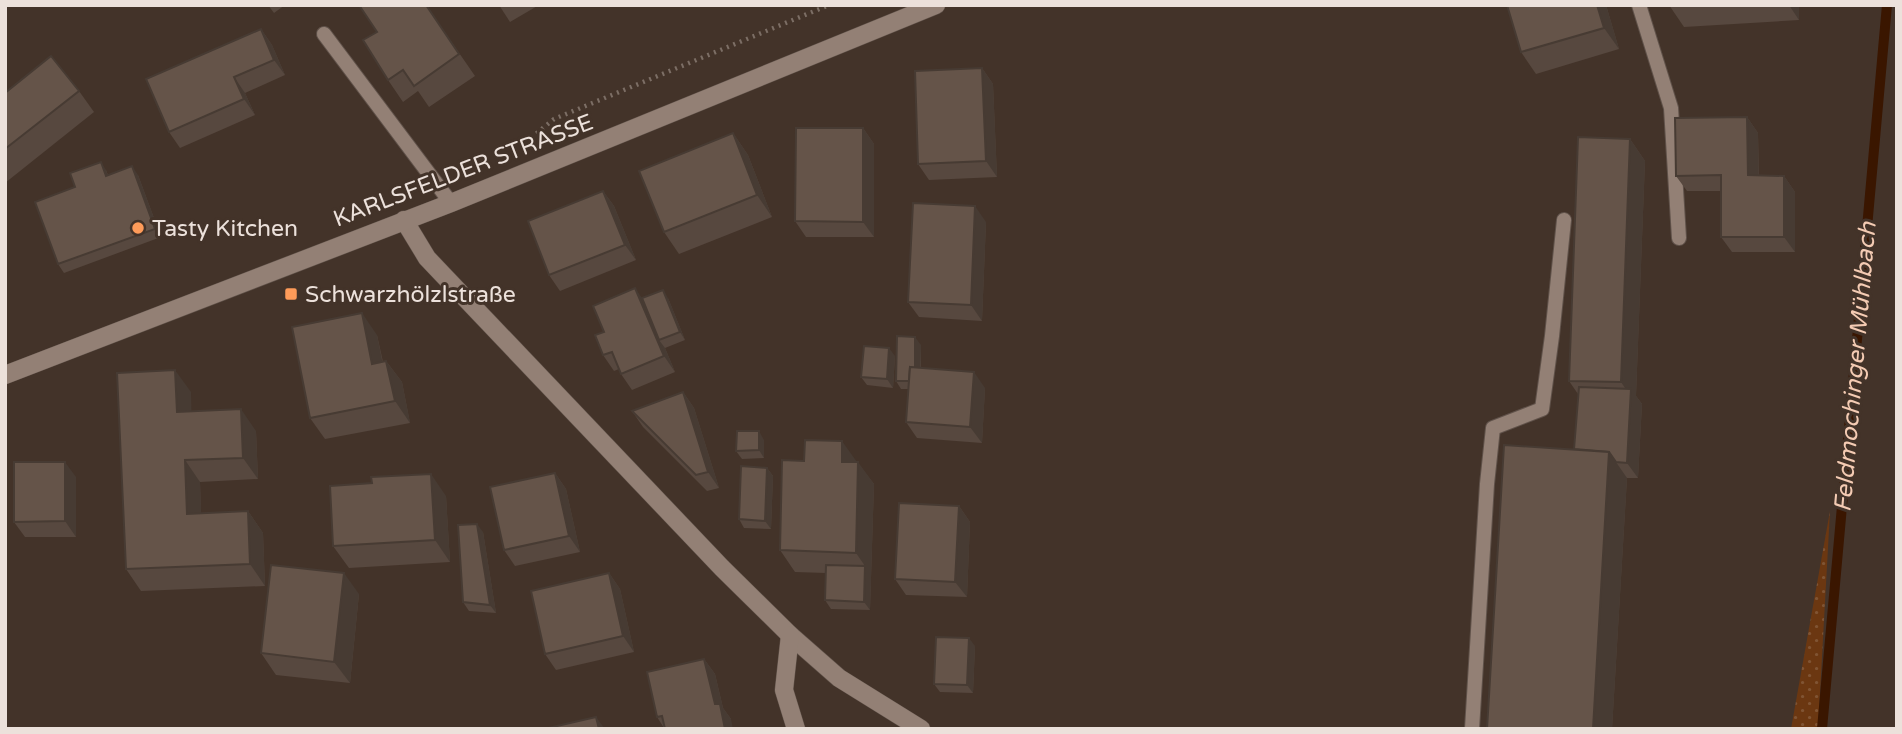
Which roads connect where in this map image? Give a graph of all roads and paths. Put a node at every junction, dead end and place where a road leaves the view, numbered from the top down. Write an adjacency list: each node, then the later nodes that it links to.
1 (830, 5): 5 (path)
2 (936, 5): 6 (street, KARLSFELDER STRASSE)
3 (1639, 5): 9 (lane)
4 (324, 34): 6 (lane)
5 (523, 144)
6 (451, 204): 7 (street, KARLSFELDER STRASSE)
7 (404, 220): 10 (street, KARLSFELDER STRASSE); 11 (street)
8 (1564, 220): 14 (lane)
9 (1679, 238)
10 (5, 374)
11 (790, 635): 12 (street); 13 (street)
12 (796, 729)
13 (920, 729)
14 (1472, 729)

